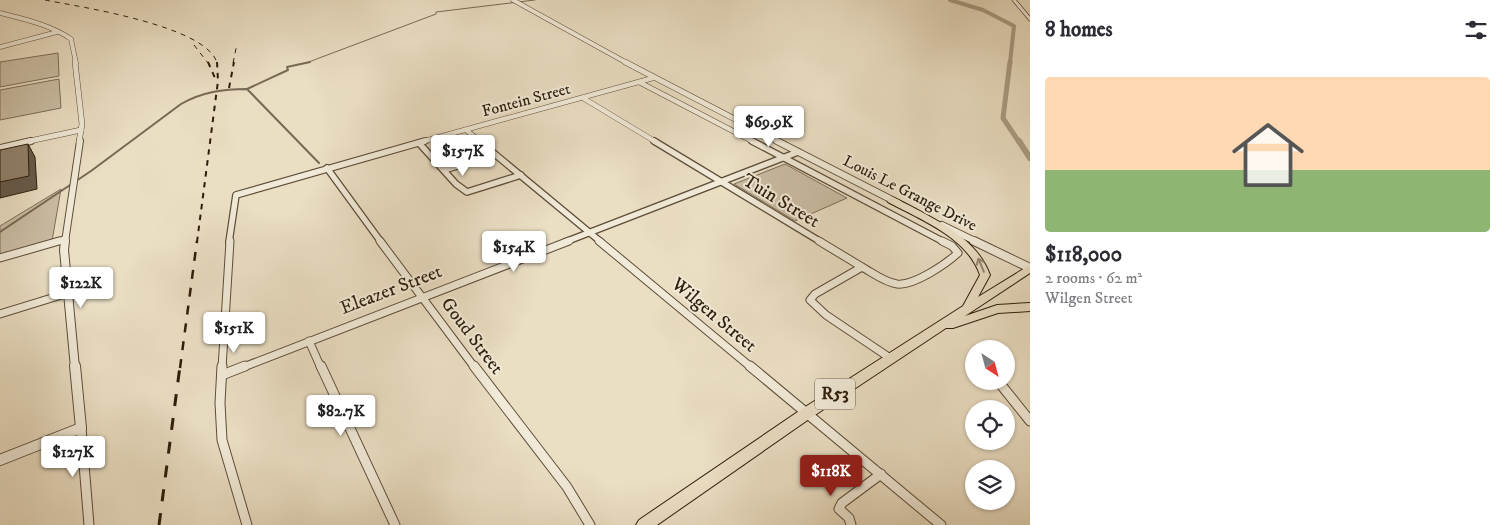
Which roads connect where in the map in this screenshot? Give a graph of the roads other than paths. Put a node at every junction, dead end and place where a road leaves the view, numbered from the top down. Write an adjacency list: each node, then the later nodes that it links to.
1 (513, 0): 7 (street, Louis Le Grange Drive)
2 (1014, 0): 4 (street)
3 (0, 13): 5 (street)
4 (1030, 19)
5 (57, 32): 6 (street); 10 (street)
6 (0, 47)
7 (653, 78): 8 (street, Fontein Street); 14 (street, Louis Le Grange Drive)
8 (639, 82): 9 (street, Fontein Street); 16 (street)
9 (583, 98): 11 (street, Fontein Street); 20 (street, Tuin Street)
10 (81, 130): 13 (street); 23 (street)
11 (466, 130): 12 (street, Fontein Street); 19 (street, Wilgen Street)
12 (419, 143): 17 (street, Fontein Street); 18 (street)
13 (0, 148)
14 (798, 152): 16 (street, Eleazer Street); 21 (street, Louis Le Grange Drive)
15 (483, 158): 18 (street)
16 (782, 158): 20 (street, Eleazer Street); 25 (street, Tuin Street)
17 (327, 168): 28 (street, Goud Street); 35 (street, Fontein Street)
18 (444, 170): 19 (street)
19 (521, 175): 22 (street, Wilgen Street)
20 (721, 181): 22 (street, Eleazer Street); 25 (street, Tuin Street)
21 (891, 200): 26 (street, Louis Le Grange Drive); 30 (main road, one-way to 21)
22 (590, 232): 28 (street, Eleazer Street); 37 (street, Wilgen Street)
23 (65, 239): 24 (street); 27 (street)
24 (0, 258)
25 (862, 267): 34 (street)
26 (1030, 268): 30 (main road, R53)
27 (68, 294): 31 (street); 39 (street)
28 (421, 296): 33 (street, Eleazer Street); 45 (street, Goud Street)
29 (1030, 307): 32 (main road)
30 (967, 308): 32 (main road, R53)
31 (0, 314)
32 (929, 334): 34 (main road, R53)
33 (308, 341): 35 (street, Eleazer Street); 44 (street)
34 (890, 358): 37 (main road, R53)
35 (222, 375): 43 (street)
36 (1005, 390): 38 (street)
37 (806, 413): 41 (street, Wilgen Street); 46 (main road, R53)
38 (1030, 421)
39 (80, 428): 40 (street); 42 (street)
40 (0, 460)
41 (881, 474): 47 (street); 48 (street, Wilgen Street)
42 (89, 525)
43 (247, 525)
44 (395, 525)
45 (590, 525)
46 (644, 525)
47 (851, 525)
48 (941, 525)

